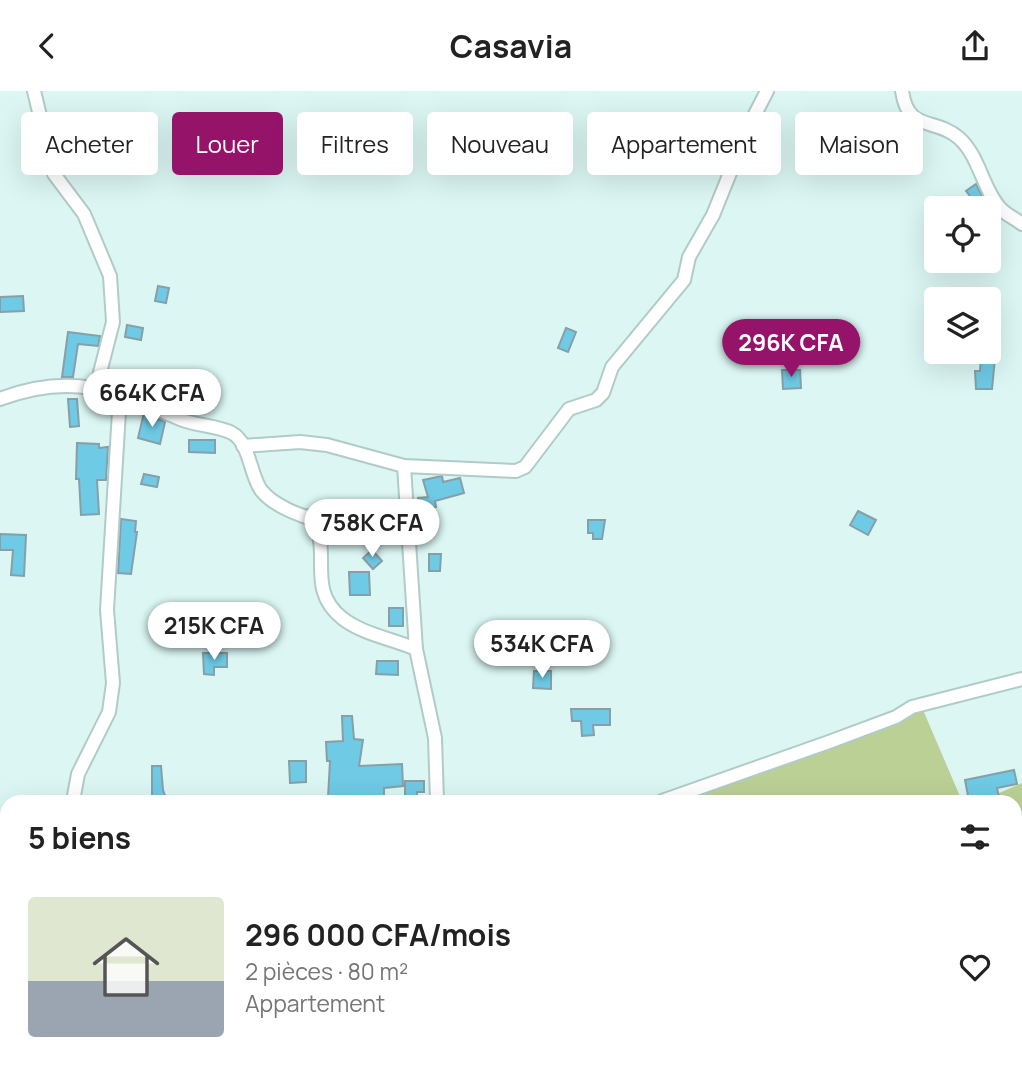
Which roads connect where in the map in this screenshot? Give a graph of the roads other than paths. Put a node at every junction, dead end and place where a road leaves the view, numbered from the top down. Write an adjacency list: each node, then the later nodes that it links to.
1 (34, 91): 5 (street)
2 (767, 91): 9 (street)
3 (902, 91): 4 (street)
4 (1022, 224)
5 (96, 388): 6 (street); 7 (street)
6 (120, 395): 8 (street); 14 (street)
7 (0, 399)
8 (243, 446): 9 (street); 10 (street)
9 (404, 466): 12 (street)
10 (309, 516): 11 (street); 12 (street)
11 (342, 530)
12 (416, 649): 15 (street)
13 (1022, 679): 16 (street)
14 (74, 795)
15 (437, 795)
16 (679, 795)

